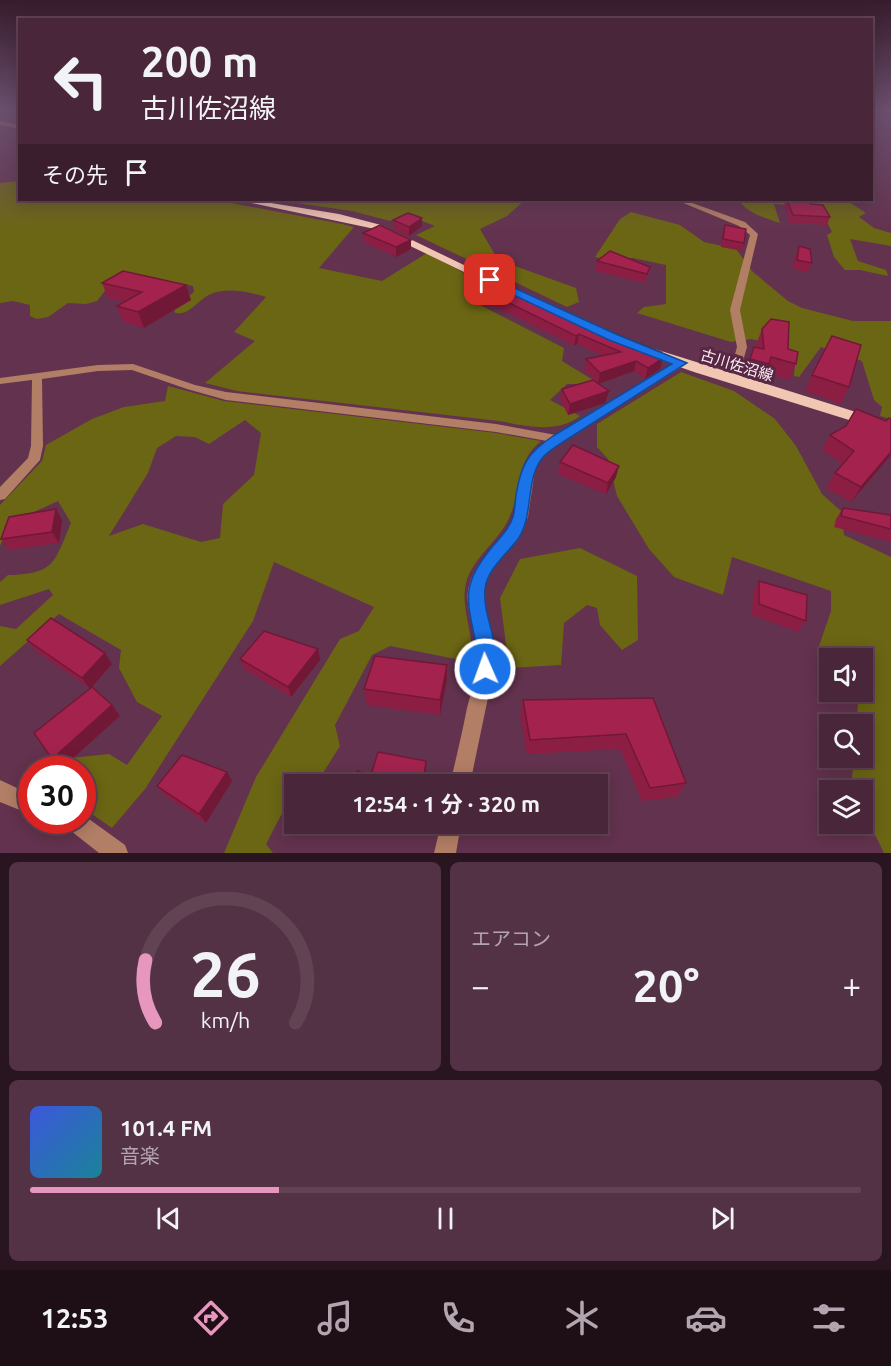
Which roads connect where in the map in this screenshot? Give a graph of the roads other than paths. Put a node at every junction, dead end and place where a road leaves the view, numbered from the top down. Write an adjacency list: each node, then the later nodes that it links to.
1 (248, 201): 3 (main road)
2 (682, 201): 7 (street)
3 (537, 303)
4 (634, 346): 5 (main road, 古川佐沼線)
5 (681, 363): 7 (main road, 古川佐沼線); 10 (street)
6 (37, 376): 8 (street); 10 (street); 11 (street)
7 (733, 380): 9 (main road, 古川佐沼線)
8 (0, 381)
9 (891, 428)
10 (558, 439): 12 (street)
11 (0, 495)
12 (462, 774)
13 (0, 790): 14 (street)
14 (18, 799)
15 (92, 834): 17 (street)
16 (450, 834): 18 (street)
17 (117, 853)
18 (445, 853)

